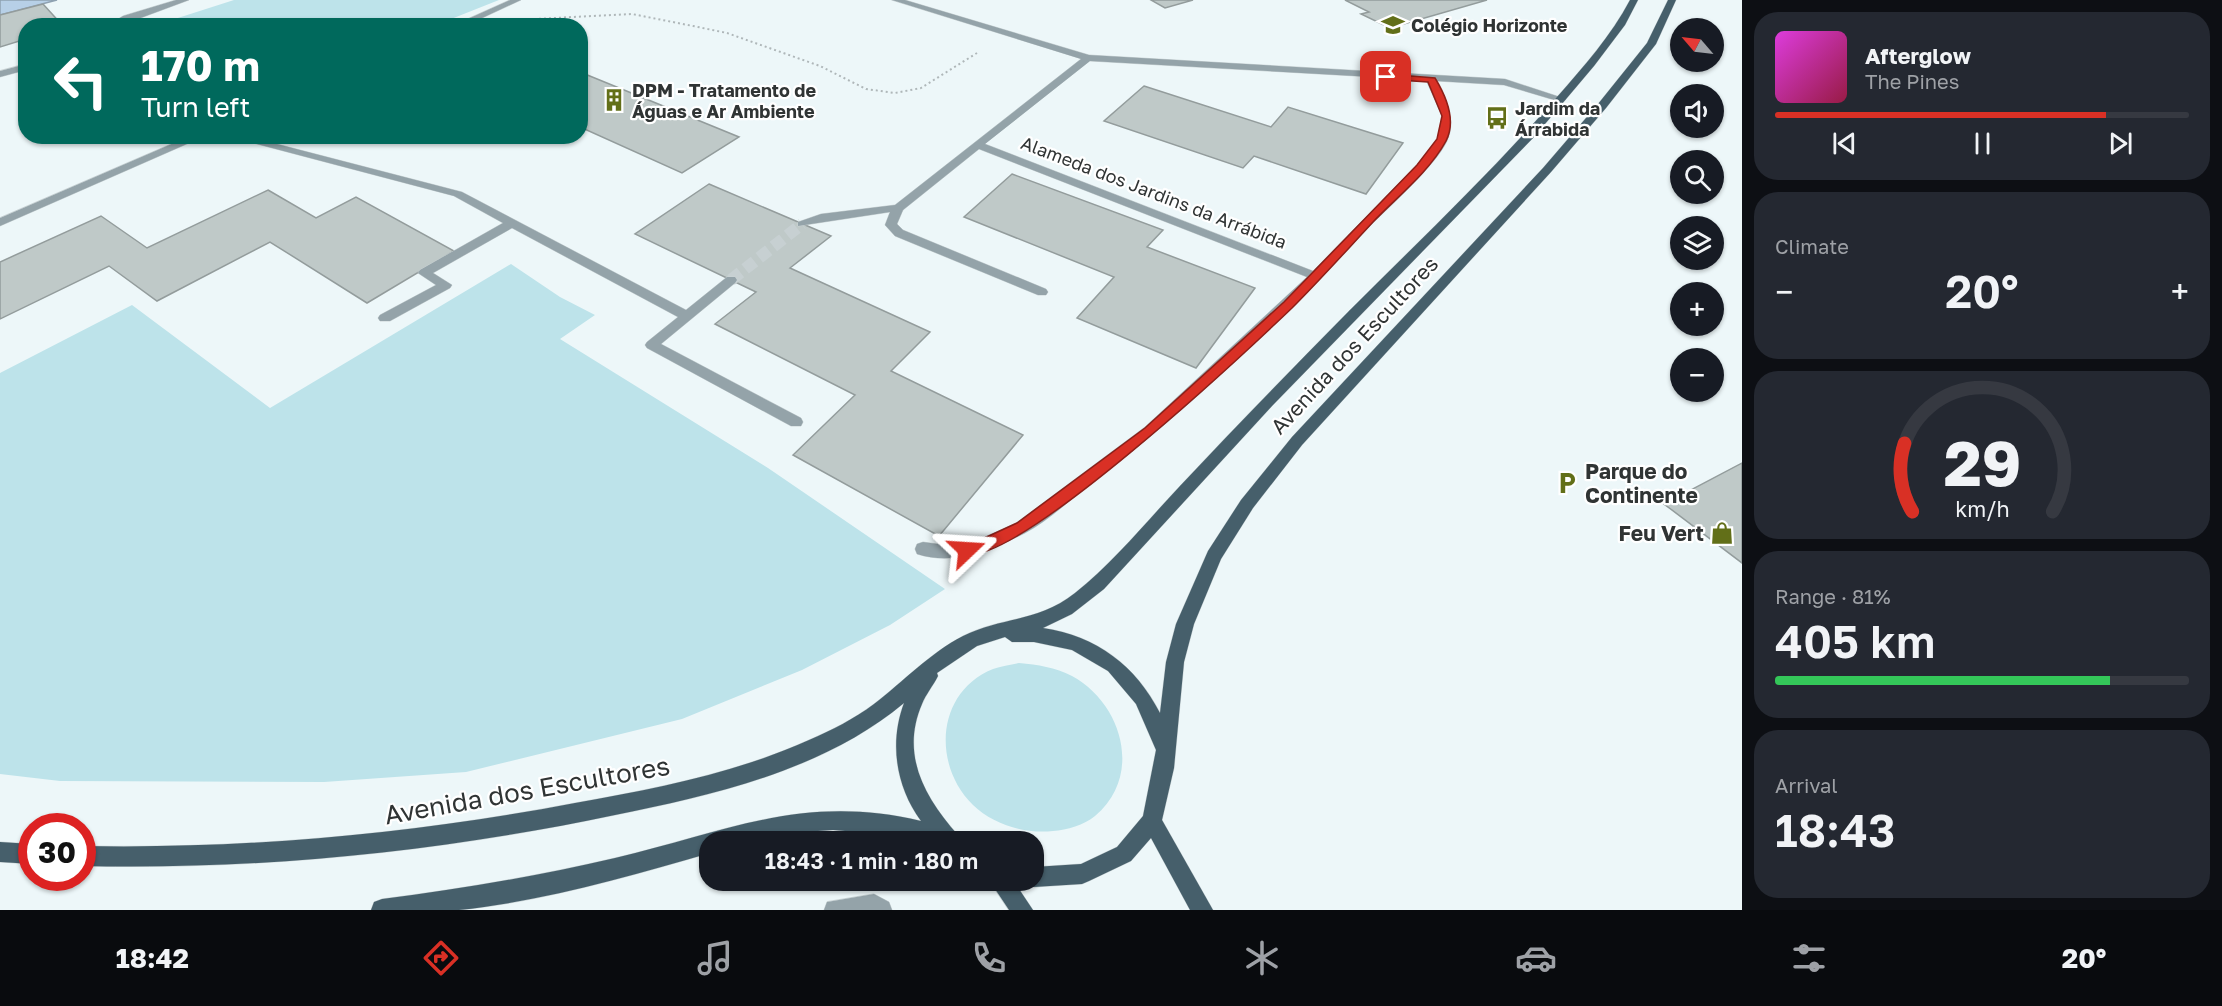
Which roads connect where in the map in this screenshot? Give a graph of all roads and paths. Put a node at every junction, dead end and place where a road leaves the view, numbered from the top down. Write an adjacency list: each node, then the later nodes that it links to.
1 (185, 0): 6 (street)
2 (517, 0): 7 (street)
3 (896, 0): 9 (street)
4 (1634, 0): 14 (main road, Avenida dos Escultores)
5 (1671, 0): 31 (main road, Avenida dos Escultores)
6 (126, 18)
7 (475, 18)
8 (551, 18): 9 (path)
9 (1012, 35): 10 (street)
10 (1088, 58): 13 (street); 17 (street, Alameda dos Jardins da Arrábida)
11 (18, 69): 12 (street)
12 (0, 74)
13 (1431, 80): 14 (street); 22 (street)
14 (1561, 99): 29 (main road, Avenida dos Escultores)
15 (181, 144): 19 (street)
16 (263, 144): 20 (street)
17 (978, 145): 18 (street, Alameda dos Jardins da Arrábida); 22 (street, Alameda dos Jardins da Arrábida)
18 (898, 208): 21 (street); 24 (street)
19 (0, 222)
20 (512, 223): 25 (street); 26 (street)
21 (802, 224)
22 (1316, 276): 28 (street)
23 (731, 280): 25 (street)
24 (1042, 292)
25 (687, 316): 27 (street)
26 (385, 318)
27 (796, 422)
28 (923, 549)
29 (977, 638): 30 (main road, Avenida dos Escultores); 31 (main road, Avenida dos Escultores)
30 (945, 655): 35 (main road, Avenida dos Escultores); 39 (main road, Avenida dos Escultores)
31 (1164, 768): 32 (main road, Avenida dos Escultores)
32 (1152, 821): 40 (main road, Avenida dos Escultores); 46 (main road)
33 (754, 831): 34 (main road, Avenida dos Escultores)
34 (921, 831)
35 (942, 831)
36 (699, 845): 42 (main road, Avenida dos Escultores)
37 (0, 852): 38 (main road)
38 (18, 853)
39 (96, 856)
40 (1044, 876)
41 (1007, 891): 45 (main road)
42 (382, 910)
43 (835, 910): 44 (street)
44 (881, 910)
45 (1022, 910)
46 (1202, 910)

